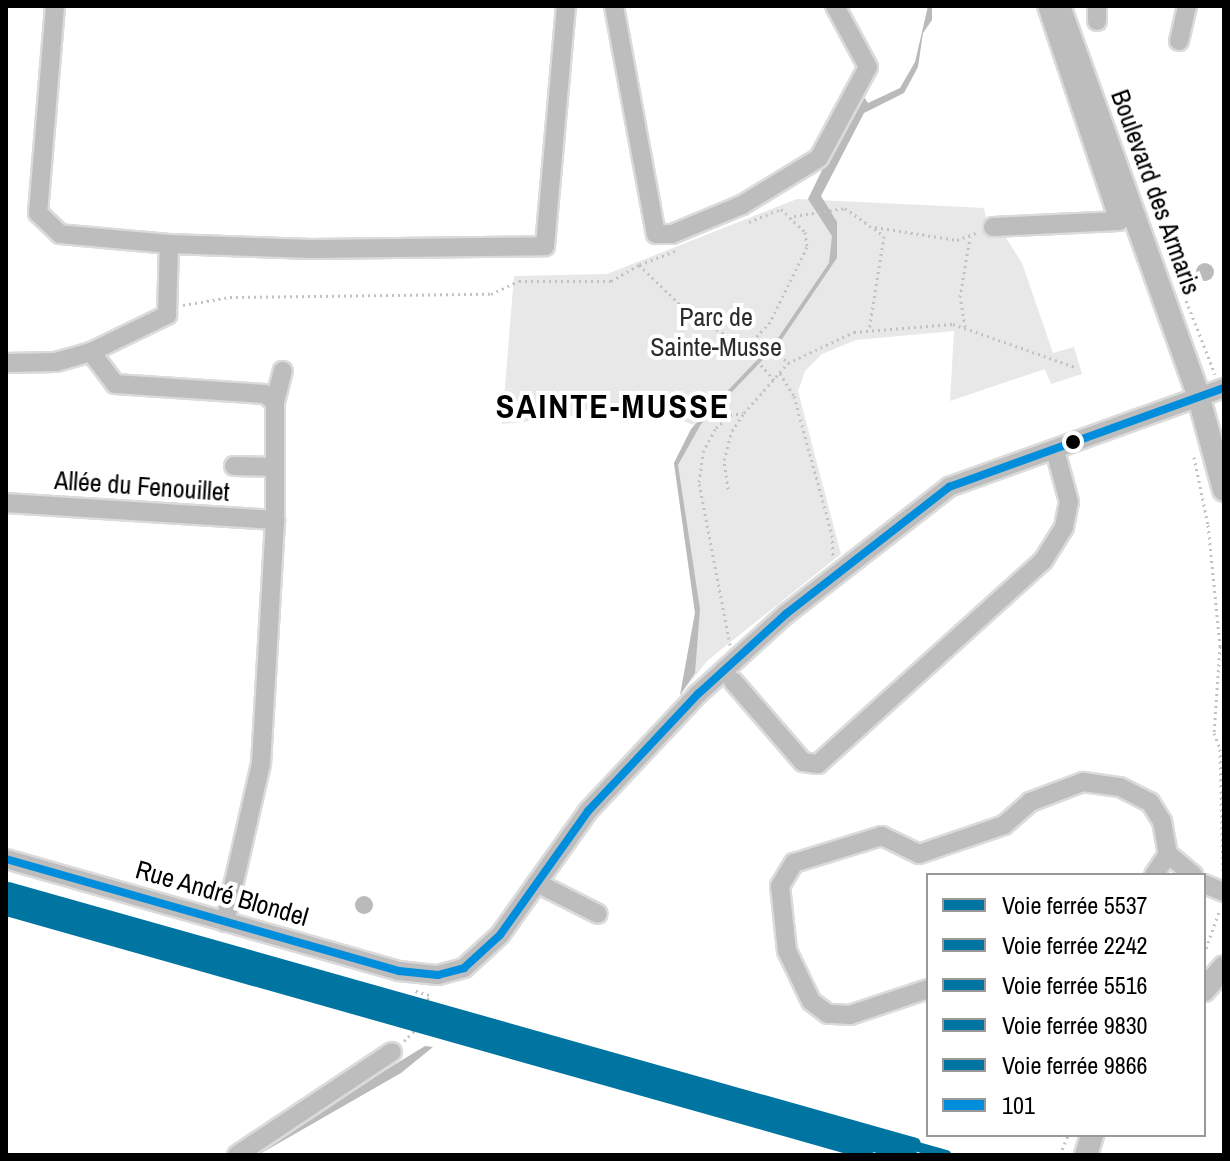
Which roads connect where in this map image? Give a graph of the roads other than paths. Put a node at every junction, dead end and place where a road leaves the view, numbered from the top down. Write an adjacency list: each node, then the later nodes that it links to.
1 (55, 6): 10 (street)
2 (566, 6): 10 (street)
3 (614, 6): 4 (street)
4 (835, 6)
5 (1047, 6): 9 (street)
6 (1059, 6): 15 (main road, Boulevard des Armaris)
7 (1187, 6): 8 (street)
8 (1179, 41)
9 (993, 227)
10 (169, 244): 11 (street)
11 (91, 352): 12 (street); 16 (street)
12 (6, 363)
13 (283, 371): 16 (street)
14 (1224, 388): 15 (street)
15 (1199, 398): 17 (street); 20 (main road, Boulevard des Armaris)
16 (275, 402): 19 (street)
17 (1055, 450): 23 (street); 28 (street)
18 (239, 470): 19 (street)
19 (275, 472): 22 (street)
20 (1224, 490)
21 (6, 503): 22 (street, Allée du Fenouillet)
22 (275, 520): 30 (street)
23 (733, 681)
24 (1168, 854): 26 (street); 27 (street); 33 (street)
25 (6, 859): 30 (street, Rue André Blondel)
26 (1155, 873)
27 (1191, 873)
28 (537, 883): 29 (street); 30 (street, Rue André Blondel)
29 (598, 914)
30 (225, 922)
31 (1224, 967): 32 (main road)
32 (1206, 988)
33 (926, 990)
34 (392, 1052): 35 (street)
35 (237, 1155)

